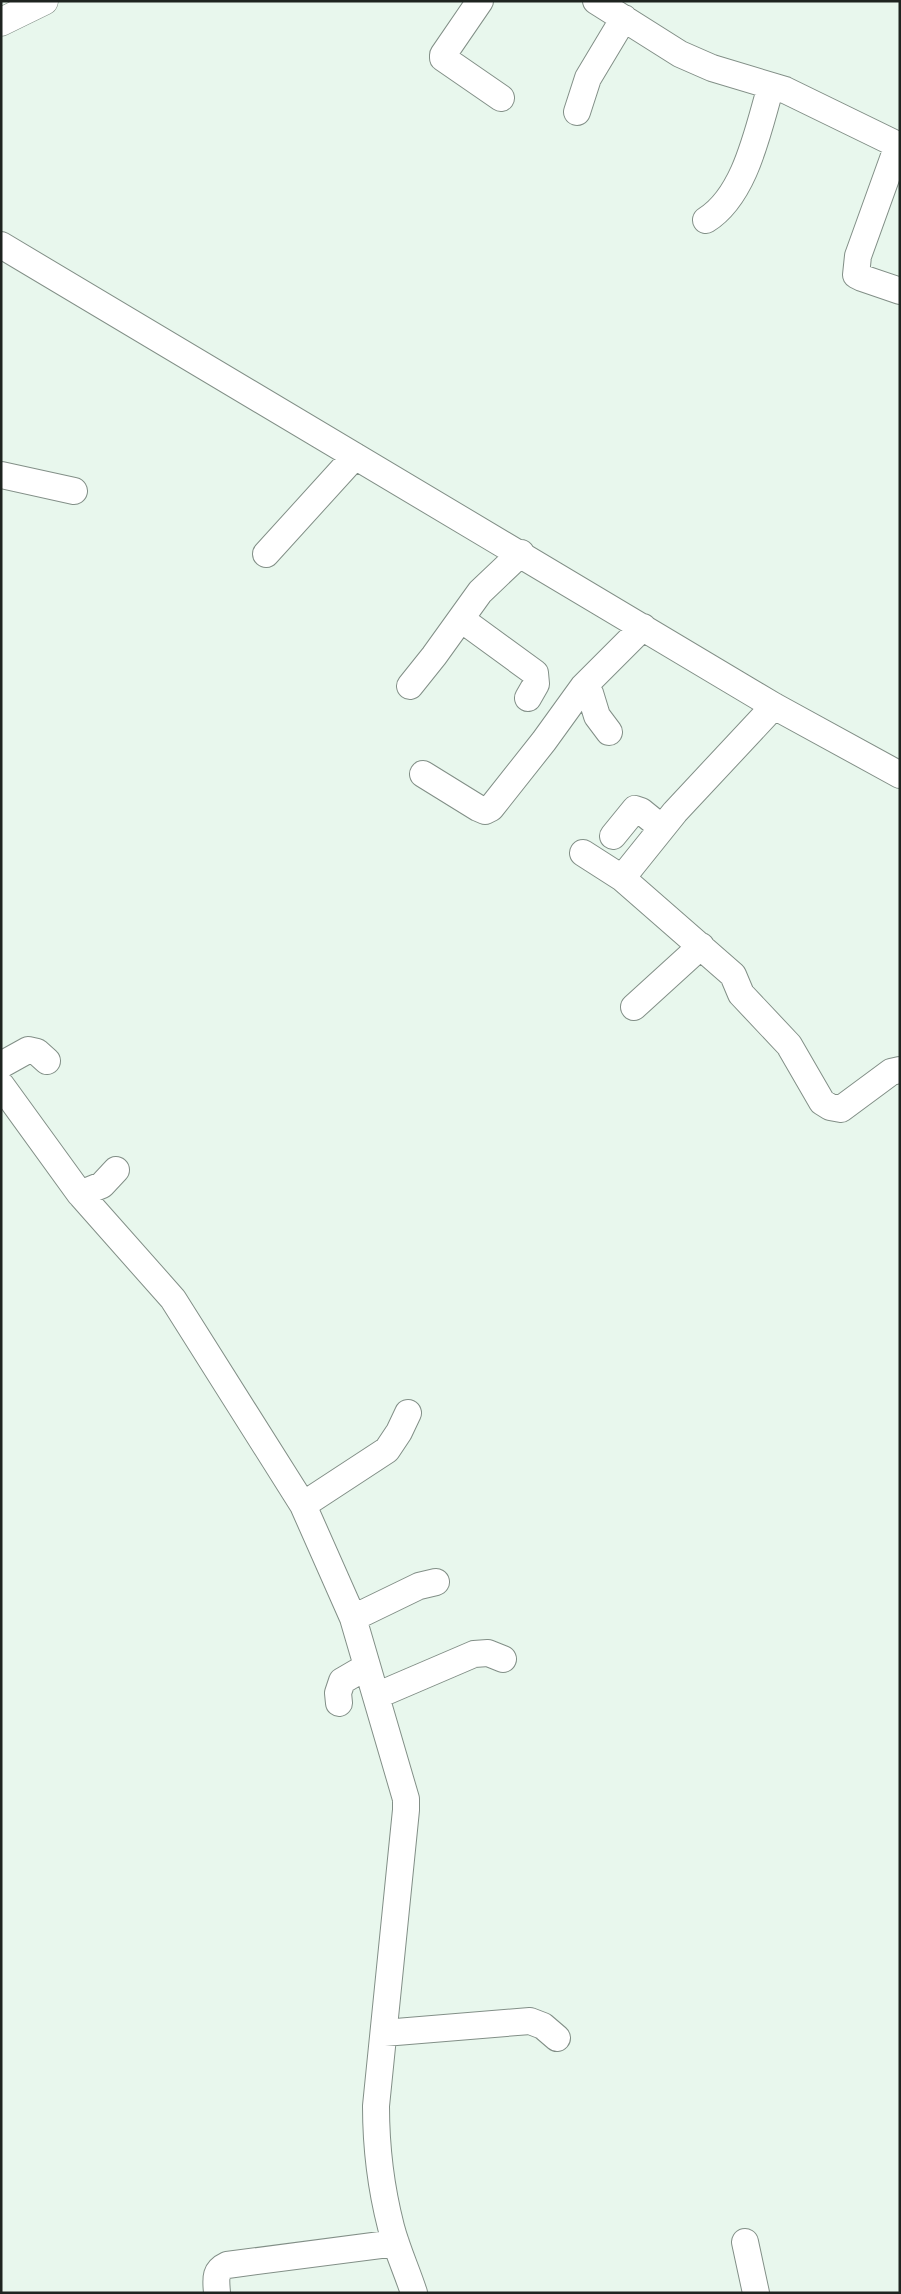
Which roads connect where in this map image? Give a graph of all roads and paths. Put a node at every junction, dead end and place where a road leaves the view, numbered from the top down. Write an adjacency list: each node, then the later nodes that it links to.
1 (44, 1): 5 (main road)
2 (480, 1): 7 (street)
3 (596, 1): 4 (street)
4 (624, 18): 6 (street); 8 (street)
5 (1, 22)
6 (771, 86): 9 (street); 10 (street)
7 (500, 98)
8 (577, 112)
9 (899, 146): 12 (street)
10 (706, 220)
11 (1, 245): 13 (street)
12 (900, 292)
13 (355, 456): 16 (street); 17 (street)
14 (1, 475): 15 (street)
15 (74, 491)
16 (521, 553): 18 (street); 19 (street)
17 (266, 554)
18 (461, 619): 20 (street); 22 (street)
19 (643, 627): 21 (street); 23 (street)
20 (410, 686)
21 (583, 687): 24 (street); 25 (street)
22 (528, 698)
23 (774, 706): 26 (street); 27 (street)
24 (609, 732)
25 (423, 774)
26 (900, 776)
27 (662, 828): 28 (street); 30 (street)
28 (613, 836)
29 (583, 853): 30 (street)
30 (622, 878): 31 (street)
31 (700, 946): 32 (street); 35 (street)
32 (634, 1007)
33 (46, 1061): 34 (street)
34 (1, 1065)
35 (900, 1070)
36 (1, 1085): 38 (street)
37 (116, 1170): 38 (street)
38 (80, 1194): 40 (street)
39 (408, 1412): 40 (street)
40 (303, 1506): 42 (street)
41 (436, 1582): 42 (street)
42 (353, 1618): 44 (street)
43 (503, 1660): 45 (street)
44 (366, 1666): 45 (street); 46 (street)
45 (376, 1696): 47 (street)
46 (339, 1703)
47 (384, 2033): 48 (street); 50 (street)
48 (558, 2038)
49 (746, 2242): 53 (street)
50 (396, 2243): 51 (street); 52 (street)
51 (217, 2293)
52 (414, 2293)
53 (756, 2293)

